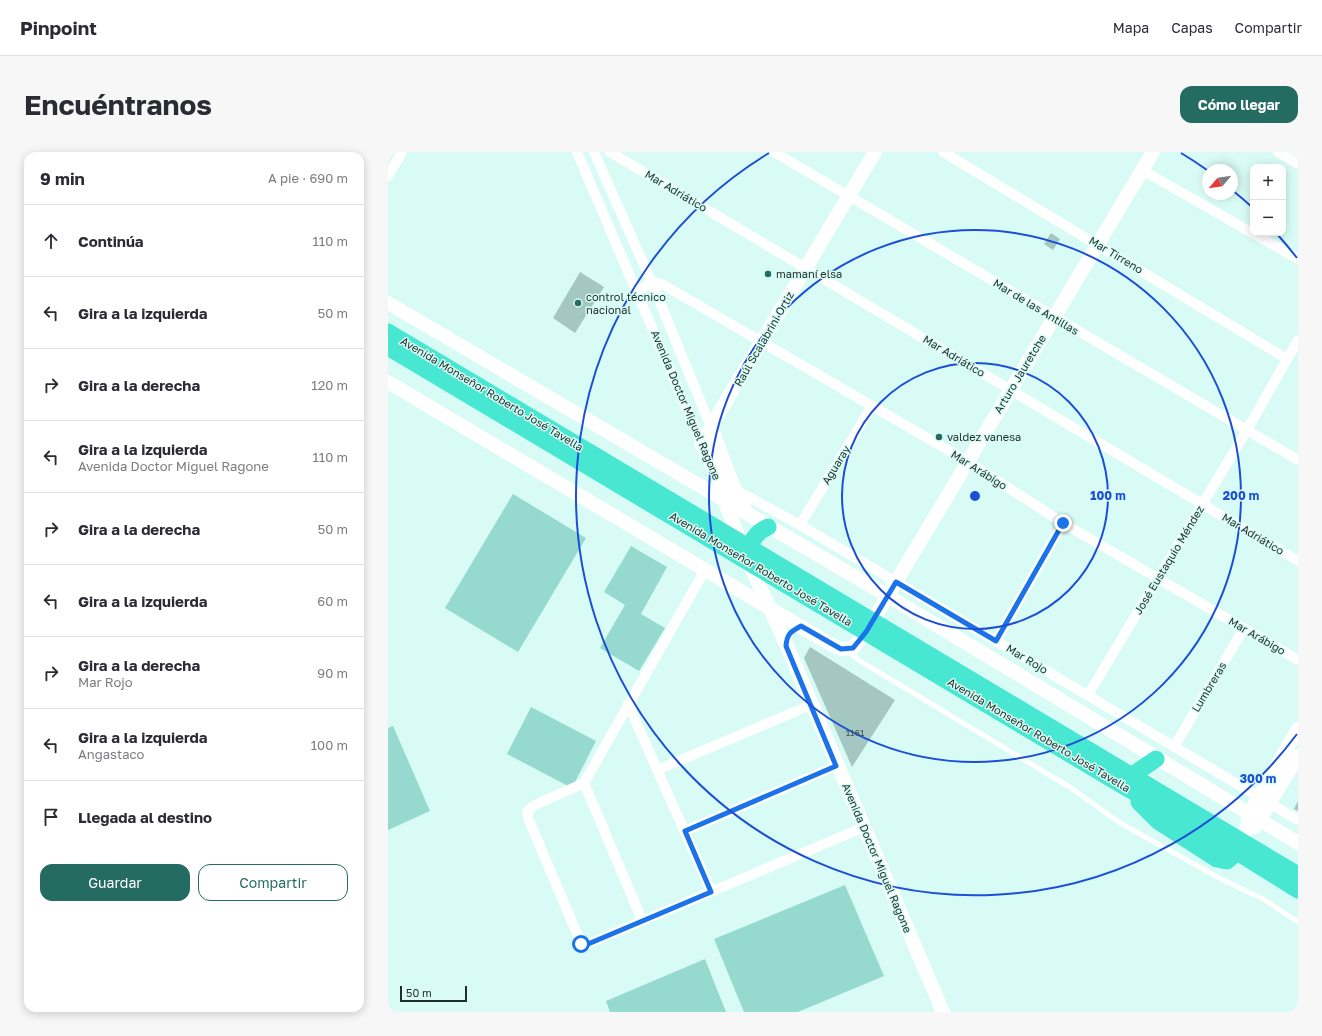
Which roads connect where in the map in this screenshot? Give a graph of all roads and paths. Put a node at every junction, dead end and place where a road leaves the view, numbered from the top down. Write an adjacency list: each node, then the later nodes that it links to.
1 (402, 152): 12 (street)
2 (610, 152): 16 (street, Mar Adriático)
3 (774, 152): 13 (street, Mar de las Antillas)
4 (875, 152): 13 (main road, Raúl Scalabrini Ortiz)
5 (943, 152): 14 (street, Mar Tirreno)
6 (1153, 152): 11 (main road, Arturo Jauretche)
7 (1278, 152): 10 (street)
8 (598, 153): 9 (street); 17 (street, Avenida Doctor Miguel Ragone)
9 (579, 157): 18 (street, Avenida Doctor Miguel Ragone)
10 (1298, 164)
11 (1142, 170): 14 (main road, Arturo Jauretche); 15 (street)
12 (388, 176)
13 (850, 196): 16 (main road, Raúl Scalabrini Ortiz); 20 (street, Mar de las Antillas)
14 (1098, 244): 20 (main road, Arturo Jauretche); 25 (street, Mar Tirreno)
15 (1298, 259)
16 (806, 268): 23 (main road, Raúl Scalabrini Ortiz); 27 (street, Mar Adriático)
17 (652, 283): 18 (street); 23 (street, Mar Arábigo); 29 (street, Avenida Doctor Miguel Ragone)
18 (637, 291): 31 (street, Avenida Doctor Miguel Ragone)
19 (388, 303): 35 (main road)
20 (1054, 318): 27 (main road, Arturo Jauretche); 30 (street, Mar de las Antillas)
21 (388, 332): 41 (highway, Avenida Monseñor Roberto José Tavella)
22 (1298, 340): 25 (street, José Eustaquio Méndez)
23 (763, 342): 28 (street, Mar Arábigo); 29 (main road, Raúl Scalabrini Ortiz)
24 (388, 347): 41 (highway, Avenida Monseñor Roberto José Tavella)
25 (1287, 358): 30 (street, José Eustaquio Méndez)
26 (388, 382): 43 (main road)
27 (1010, 389): 33 (main road, Arturo Jauretche); 36 (street, Mar Adriático)
28 (872, 406): 33 (street, Mar Arábigo); 39 (street, Aguaray)
29 (711, 427): 31 (main road, Raúl Scalabrini Ortiz); 34 (main road, Avenida Doctor Miguel Ragone)
30 (1247, 430): 32 (street, Mar de las Antillas); 36 (street, José Eustaquio Méndez)
31 (702, 443): 35 (main road, Avenida Doctor Miguel Ragone)
32 (1298, 460)
33 (967, 461): 38 (street, Mar Arábigo); 45 (main road, Arturo Jauretche)
34 (734, 488): 37 (main road, Avenida Doctor Miguel Ragone); 39 (street, Mar Rojo)
35 (724, 500): 37 (main road); 41 (main road, Avenida Doctor Miguel Ragone)
36 (1203, 504): 42 (street, Mar Adriático); 44 (street, José Eustaquio Méndez)
37 (747, 514): 40 (main road)
38 (1063, 523): 44 (street, Mar Arábigo); 51 (street)
39 (800, 525): 45 (street, Mar Rojo)
40 (768, 527): 41 (highway); 46 (main road)
41 (745, 550): 47 (main road, Avenida Doctor Miguel Ragone); 49 (highway, Avenida Monseñor Roberto José Tavella)
42 (1298, 561)
43 (705, 570): 47 (main road); 56 (street)
44 (1158, 579): 50 (street, Mar Arábigo); 55 (street, José Eustaquio Méndez)
45 (896, 582): 46 (main road, Arturo Jauretche); 51 (street, Mar Rojo)
46 (888, 596): 49 (main road, Arturo Jauretche); 61 (main road)
47 (768, 606): 48 (main road); 52 (main road, Avenida Doctor Miguel Ragone)
48 (801, 626): 52 (main road); 53 (main road)
49 (869, 627): 53 (main road, Arturo Jauretche); 64 (highway, Avenida Monseñor Roberto José Tavella)
50 (1244, 628): 54 (street, Mar Arábigo); 59 (street, Lumbreras)
51 (996, 641): 55 (street, Mar Rojo)
52 (786, 646): 57 (main road, Avenida Doctor Miguel Ragone)
53 (848, 650): 77 (lane)
54 (1298, 660)
55 (1088, 695): 59 (street, Mar Rojo)
56 (628, 704): 63 (street); 65 (street)
57 (811, 705): 62 (main road, Avenida Doctor Miguel Ragone); 63 (street)
58 (1298, 730): 66 (main road)
59 (1174, 747): 66 (street, Mar Rojo)
60 (1298, 756): 66 (main road)
61 (1156, 759): 64 (highway); 67 (main road)
62 (836, 766): 69 (main road, Avenida Doctor Miguel Ragone); 70 (street)
63 (657, 770): 70 (street)
64 (1126, 780): 72 (highway, Avenida Monseñor Roberto José Tavella); 72 (highway)
65 (584, 783): 76 (street); 76 (street)
66 (1264, 800): 67 (main road); 68 (street, Mar Rojo)
67 (1254, 817): 71 (main road); 72 (main road)
68 (1298, 820)
69 (864, 827): 75 (street); 78 (main road, Avenida Doctor Miguel Ragone)
70 (685, 831): 75 (street)
71 (1298, 843)
72 (1240, 847): 73 (highway, Avenida Monseñor Roberto José Tavella); 74 (highway, Avenida Monseñor Roberto José Tavella)
73 (1298, 875)
74 (1298, 890)
75 (711, 892): 76 (street)
76 (642, 920)
77 (1298, 922)
78 (943, 1012)

